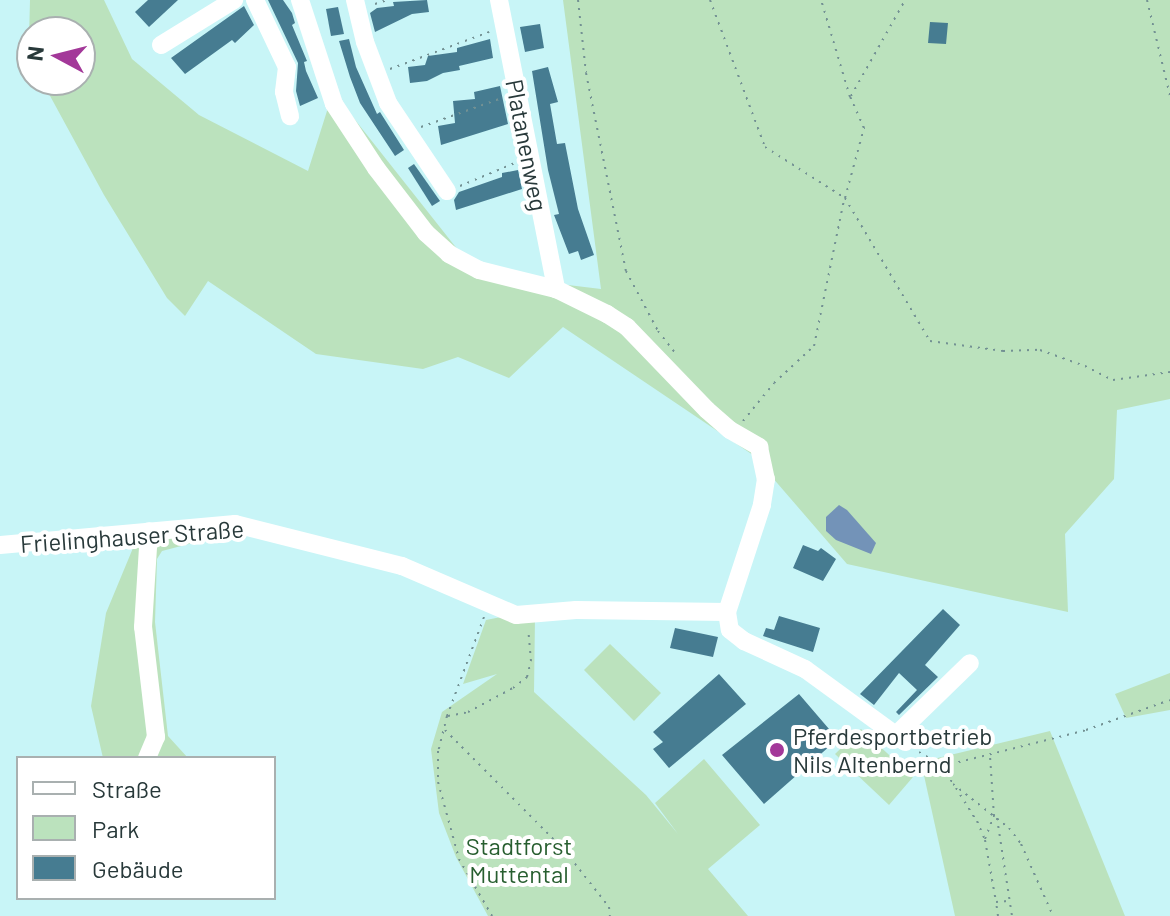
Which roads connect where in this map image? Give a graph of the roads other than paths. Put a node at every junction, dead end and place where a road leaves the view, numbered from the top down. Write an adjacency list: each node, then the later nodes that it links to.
1 (234, 0): 6 (street)
2 (255, 0): 7 (street)
3 (300, 0): 9 (street)
4 (355, 0): 8 (street)
5 (499, 0): 9 (street, Platanenweg)
6 (161, 45)
7 (290, 116)
8 (447, 191)
9 (556, 289): 12 (street)
10 (149, 531): 11 (street, Frielinghauser Straße); 12 (street, Frielinghauser Straße); 14 (street)
11 (0, 545)
12 (727, 612): 13 (street)
13 (970, 663)
14 (148, 756)

